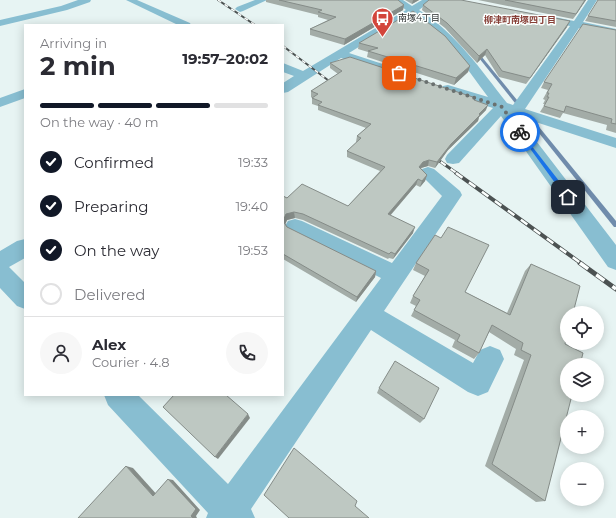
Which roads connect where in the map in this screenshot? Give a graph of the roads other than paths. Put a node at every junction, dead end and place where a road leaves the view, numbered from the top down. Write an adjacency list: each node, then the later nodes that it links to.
1 (87, 0): 10 (street)
2 (130, 0): 11 (street)
3 (264, 0): 7 (street)
4 (397, 0): 8 (street)
5 (428, 0): 8 (street)
6 (593, 0): 12 (street)
7 (240, 9)
8 (413, 10): 14 (street); 22 (street)
9 (531, 15): 12 (street)
10 (2, 20)
11 (184, 24)
12 (576, 24): 13 (street); 22 (street)
13 (616, 32)
14 (340, 54): 16 (street); 17 (street)
15 (284, 67): 16 (street)
16 (304, 76): 19 (street)
17 (406, 76)
18 (436, 85): 22 (street)
19 (284, 88)
20 (24, 93): 21 (street)
21 (0, 103)
22 (509, 109): 23 (street); 24 (street); 28 (street)
23 (616, 143)
24 (453, 159)
25 (428, 173): 31 (street)
26 (295, 226): 31 (street)
27 (24, 248): 29 (street)
28 (616, 261)
29 (0, 262)
30 (0, 274): 32 (street)
31 (396, 275): 33 (street)
32 (24, 298)
33 (368, 315): 34 (street); 36 (street)
34 (490, 359)
35 (119, 396): 36 (street)
36 (230, 516)

